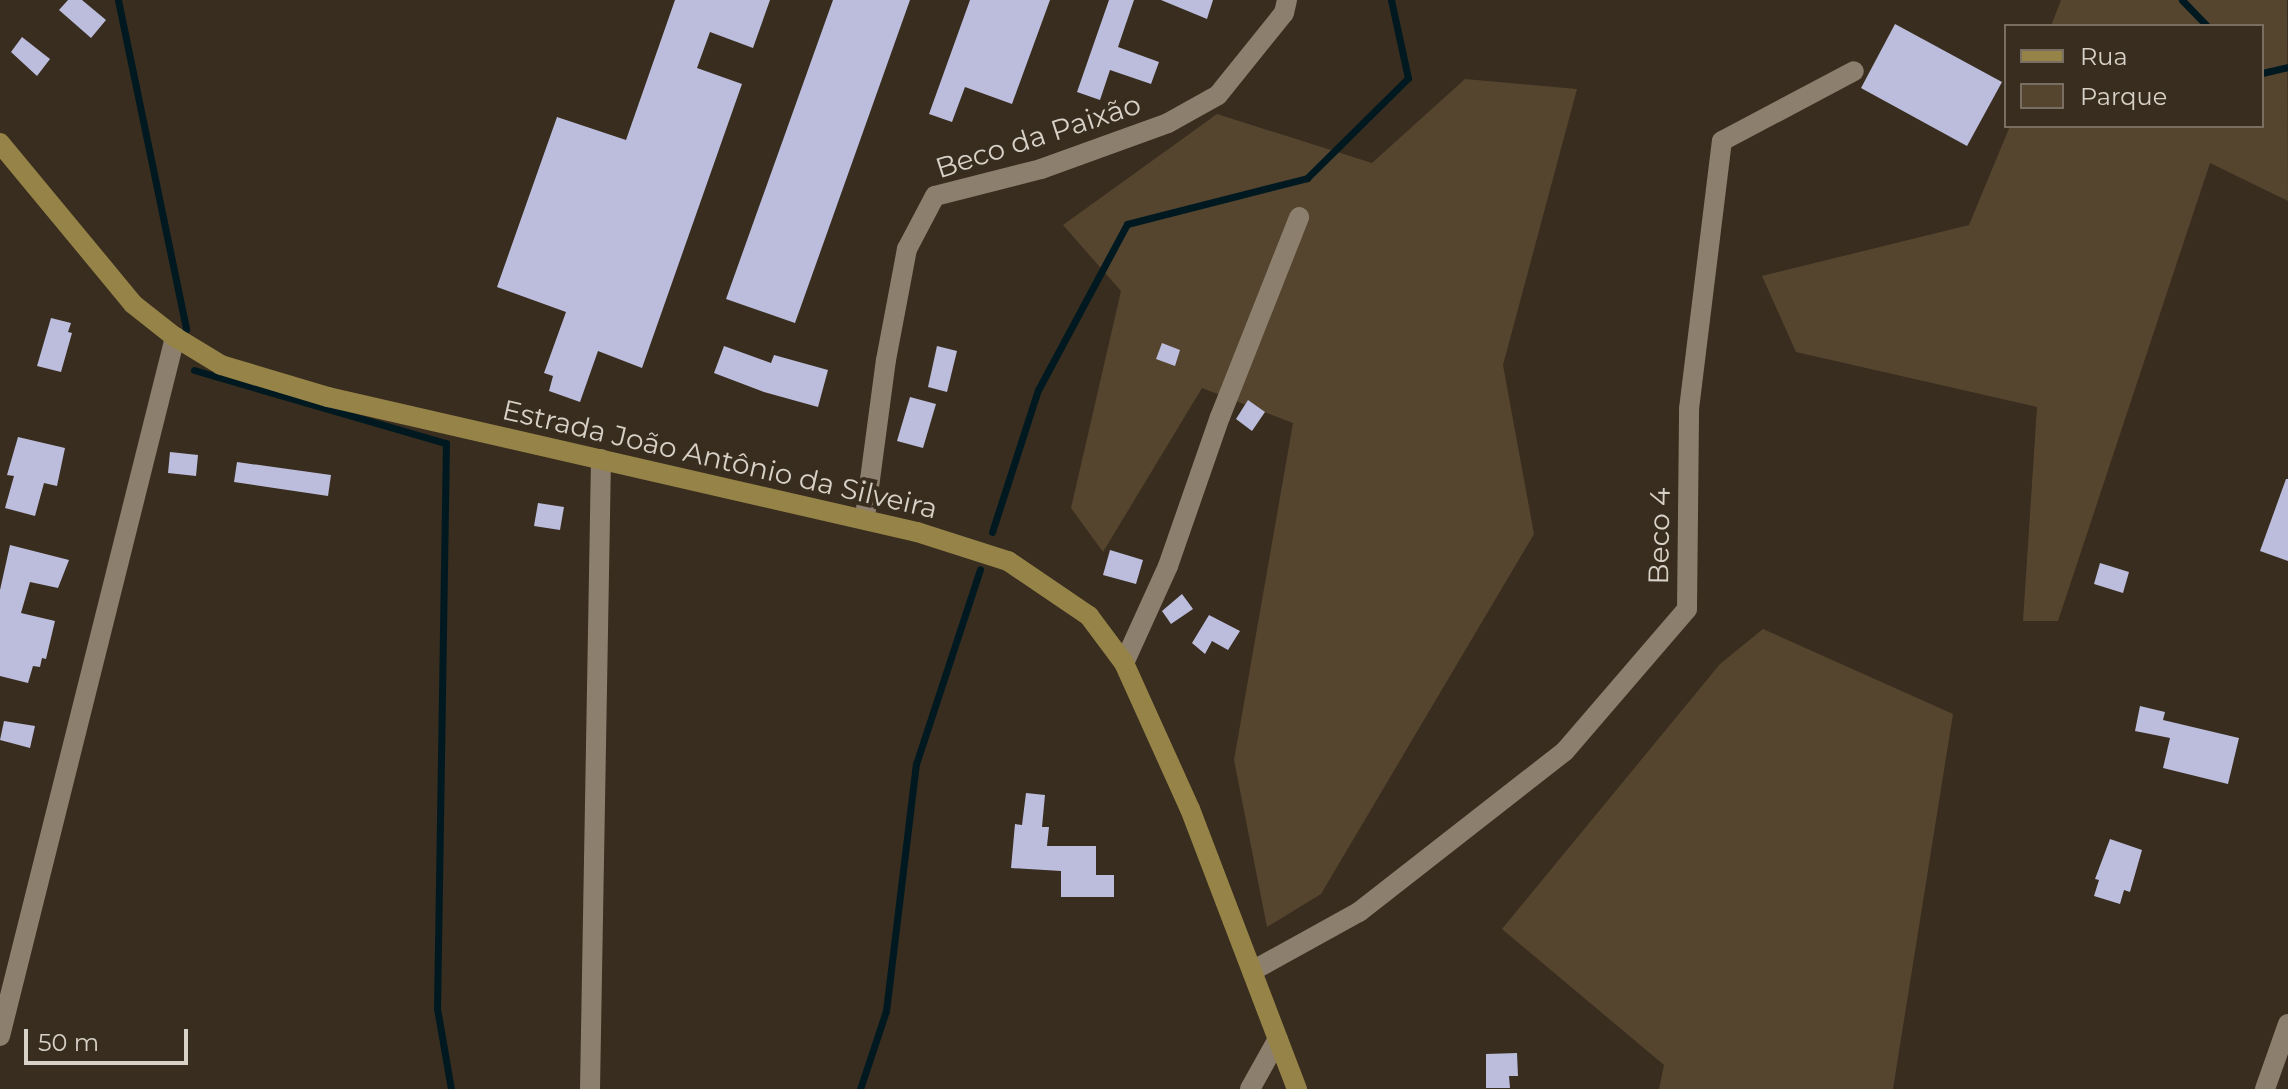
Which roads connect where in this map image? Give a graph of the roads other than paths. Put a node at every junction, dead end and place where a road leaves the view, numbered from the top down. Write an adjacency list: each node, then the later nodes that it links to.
1 (1287, 0): 7 (street, Beco da Paixão)
2 (1854, 71): 9 (street, Beco 4)
3 (0, 143): 5 (main road, Estrada João Antônio da Silveira)
4 (1299, 217): 8 (street)
5 (175, 337): 6 (main road, Estrada João Antônio da Silveira); 11 (street)
6 (601, 459): 7 (main road, Estrada João Antônio da Silveira); 13 (street)
7 (865, 517): 8 (main road, Estrada João Antônio da Silveira)
8 (1124, 663): 9 (main road, Estrada João Antônio da Silveira)
9 (1252, 971): 12 (main road, Estrada João Antônio da Silveira)
10 (2288, 1024): 16 (street)
11 (0, 1036)
12 (1278, 1039): 14 (street); 15 (main road, Estrada João Antônio da Silveira)
13 (590, 1089)
14 (1250, 1089)
15 (1297, 1089)
16 (2265, 1089)

